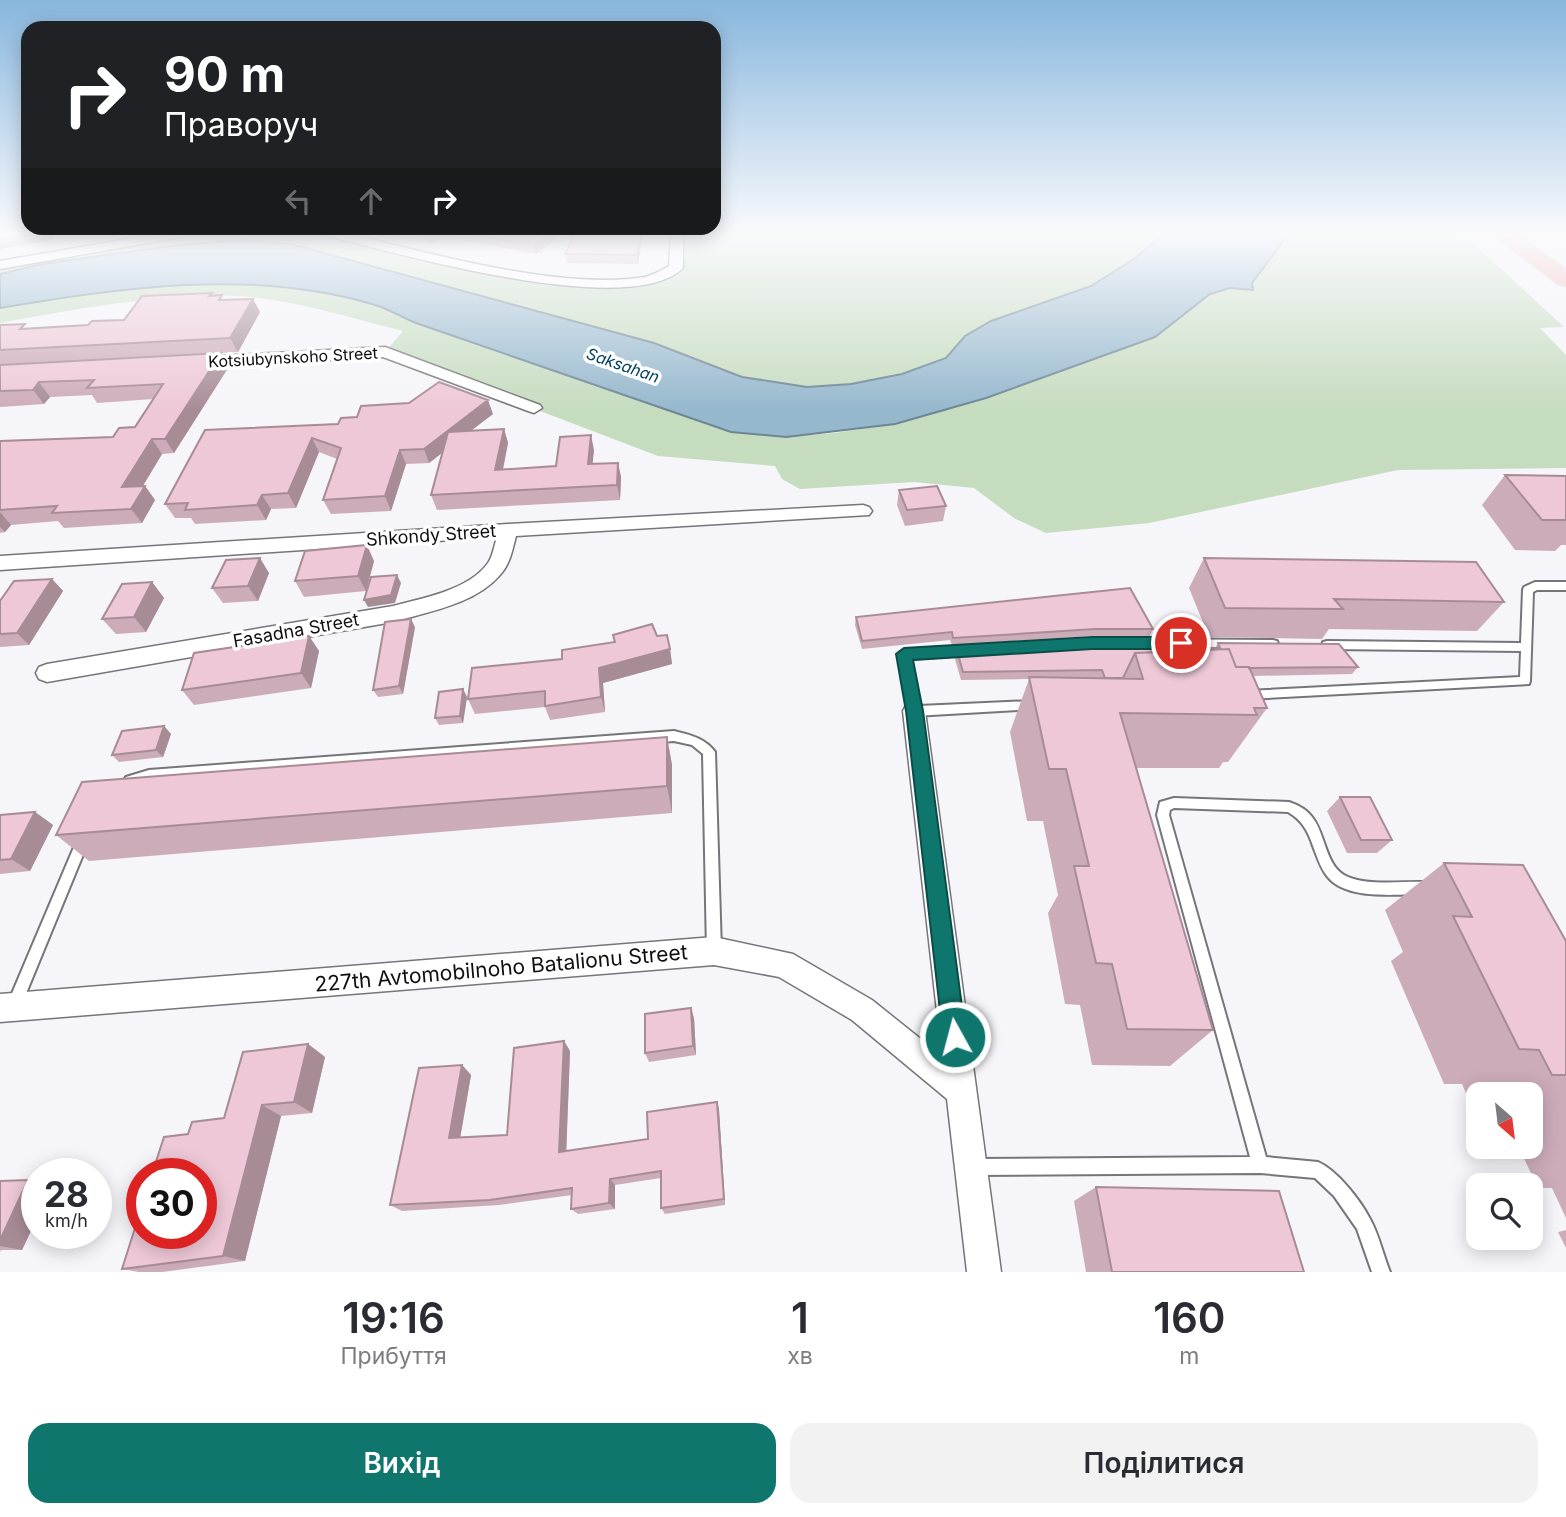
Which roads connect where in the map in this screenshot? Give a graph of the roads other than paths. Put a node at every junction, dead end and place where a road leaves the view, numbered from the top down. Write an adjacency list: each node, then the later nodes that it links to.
1 (179, 363): 2 (street, Kotsiubynskoho Street)
2 (534, 408)
3 (863, 511): 4 (street, Shkondy Street)
4 (508, 530): 5 (street, Shkondy Street); 12 (street, Fasadna Street)
5 (0, 563)
6 (1566, 586): 11 (lane)
7 (1079, 643): 15 (lane)
8 (1130, 643): 9 (lane)
9 (1292, 644)
10 (1320, 644): 11 (lane)
11 (1527, 647): 13 (lane)
12 (47, 673)
13 (1231, 696)
14 (1038, 705): 15 (lane)
15 (914, 711): 21 (street)
16 (116, 786): 19 (lane)
17 (86, 833): 20 (lane)
18 (1442, 888): 22 (lane)
19 (714, 951): 20 (street, 227th Avtomobilnoho Batalionu Street); 21 (street, 227th Avtomobilnoho Batalionu Street)
20 (7, 1008)
21 (961, 1091): 23 (street)
22 (1260, 1165): 23 (lane); 25 (lane)
23 (969, 1167): 24 (street)
24 (984, 1272)
25 (1381, 1272)

